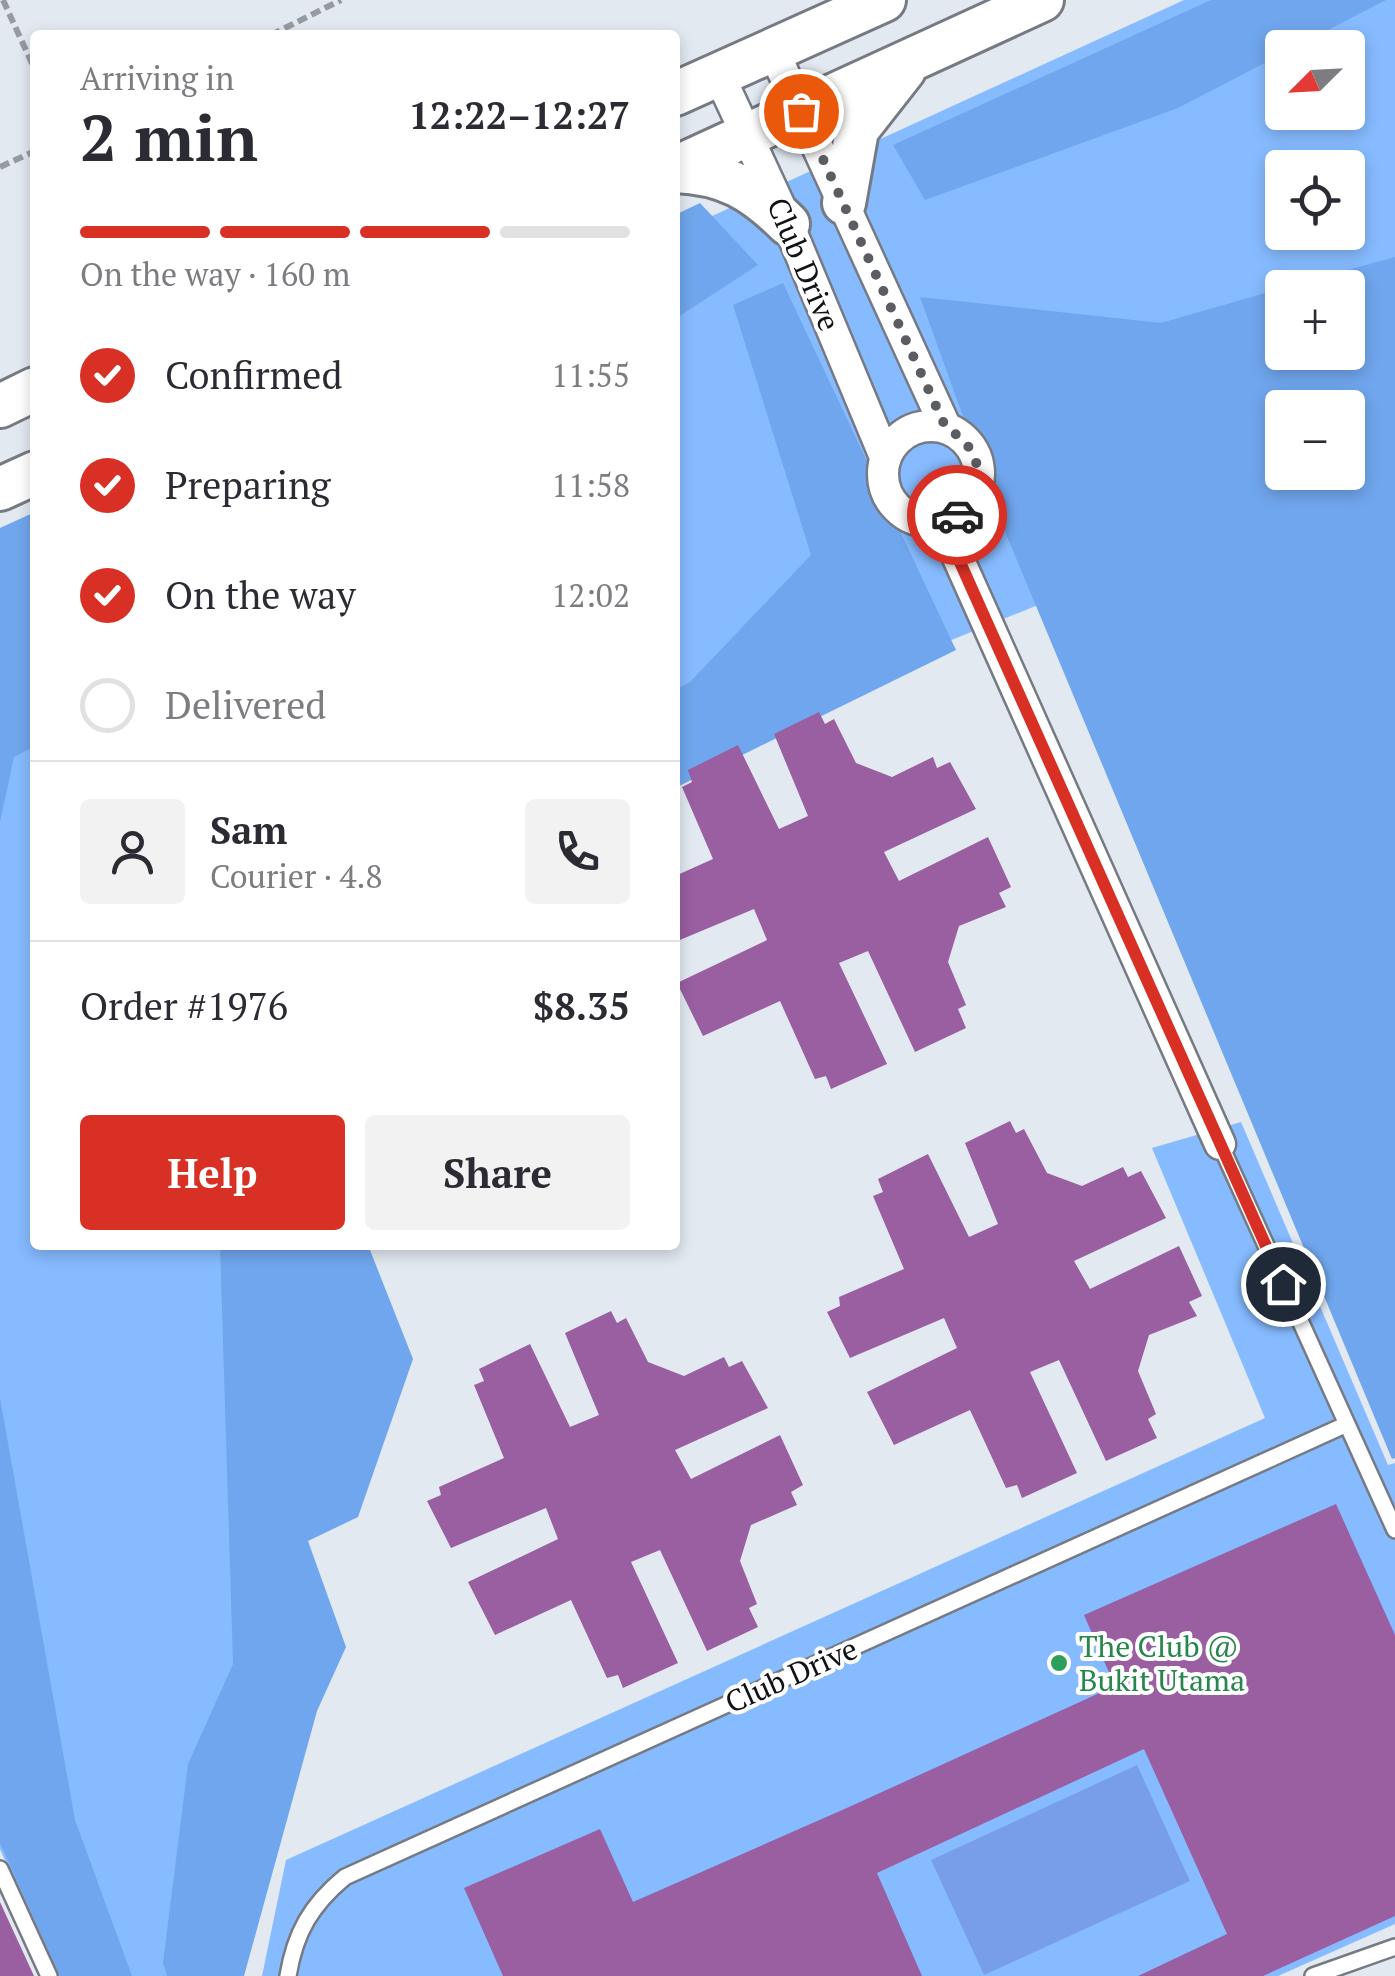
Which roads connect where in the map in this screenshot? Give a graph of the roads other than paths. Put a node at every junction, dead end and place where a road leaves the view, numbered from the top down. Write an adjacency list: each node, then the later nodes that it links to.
1 (884, 0): 4 (street)
2 (1042, 0): 3 (street)
3 (982, 12): 5 (street)
4 (773, 50): 6 (street); 8 (street, Club Drive)
5 (914, 58): 8 (street); 12 (street)
6 (718, 73): 7 (street); 9 (street, Club Drive)
7 (680, 92)
8 (801, 111): 9 (street); 12 (street, Club Drive)
9 (745, 135): 10 (street); 13 (street, Club Drive)
10 (680, 168)
11 (680, 170): 13 (street)
12 (844, 203): 16 (street, Club Drive)
13 (788, 224): 17 (street, Club Drive)
14 (30, 392): 15 (street)
15 (0, 406)
16 (946, 428): 17 (street); 20 (street)
17 (885, 457): 20 (street)
18 (30, 475): 19 (street)
19 (0, 490)
20 (942, 522): 21 (street)
21 (1220, 1144): 22 (lane)
22 (1346, 1425): 23 (lane); 27 (lane, Club Drive)
23 (1395, 1530)
24 (0, 1869): 26 (lane)
25 (1395, 1948): 28 (lane)
26 (49, 1976)
27 (288, 1976)
28 (1313, 1976)

